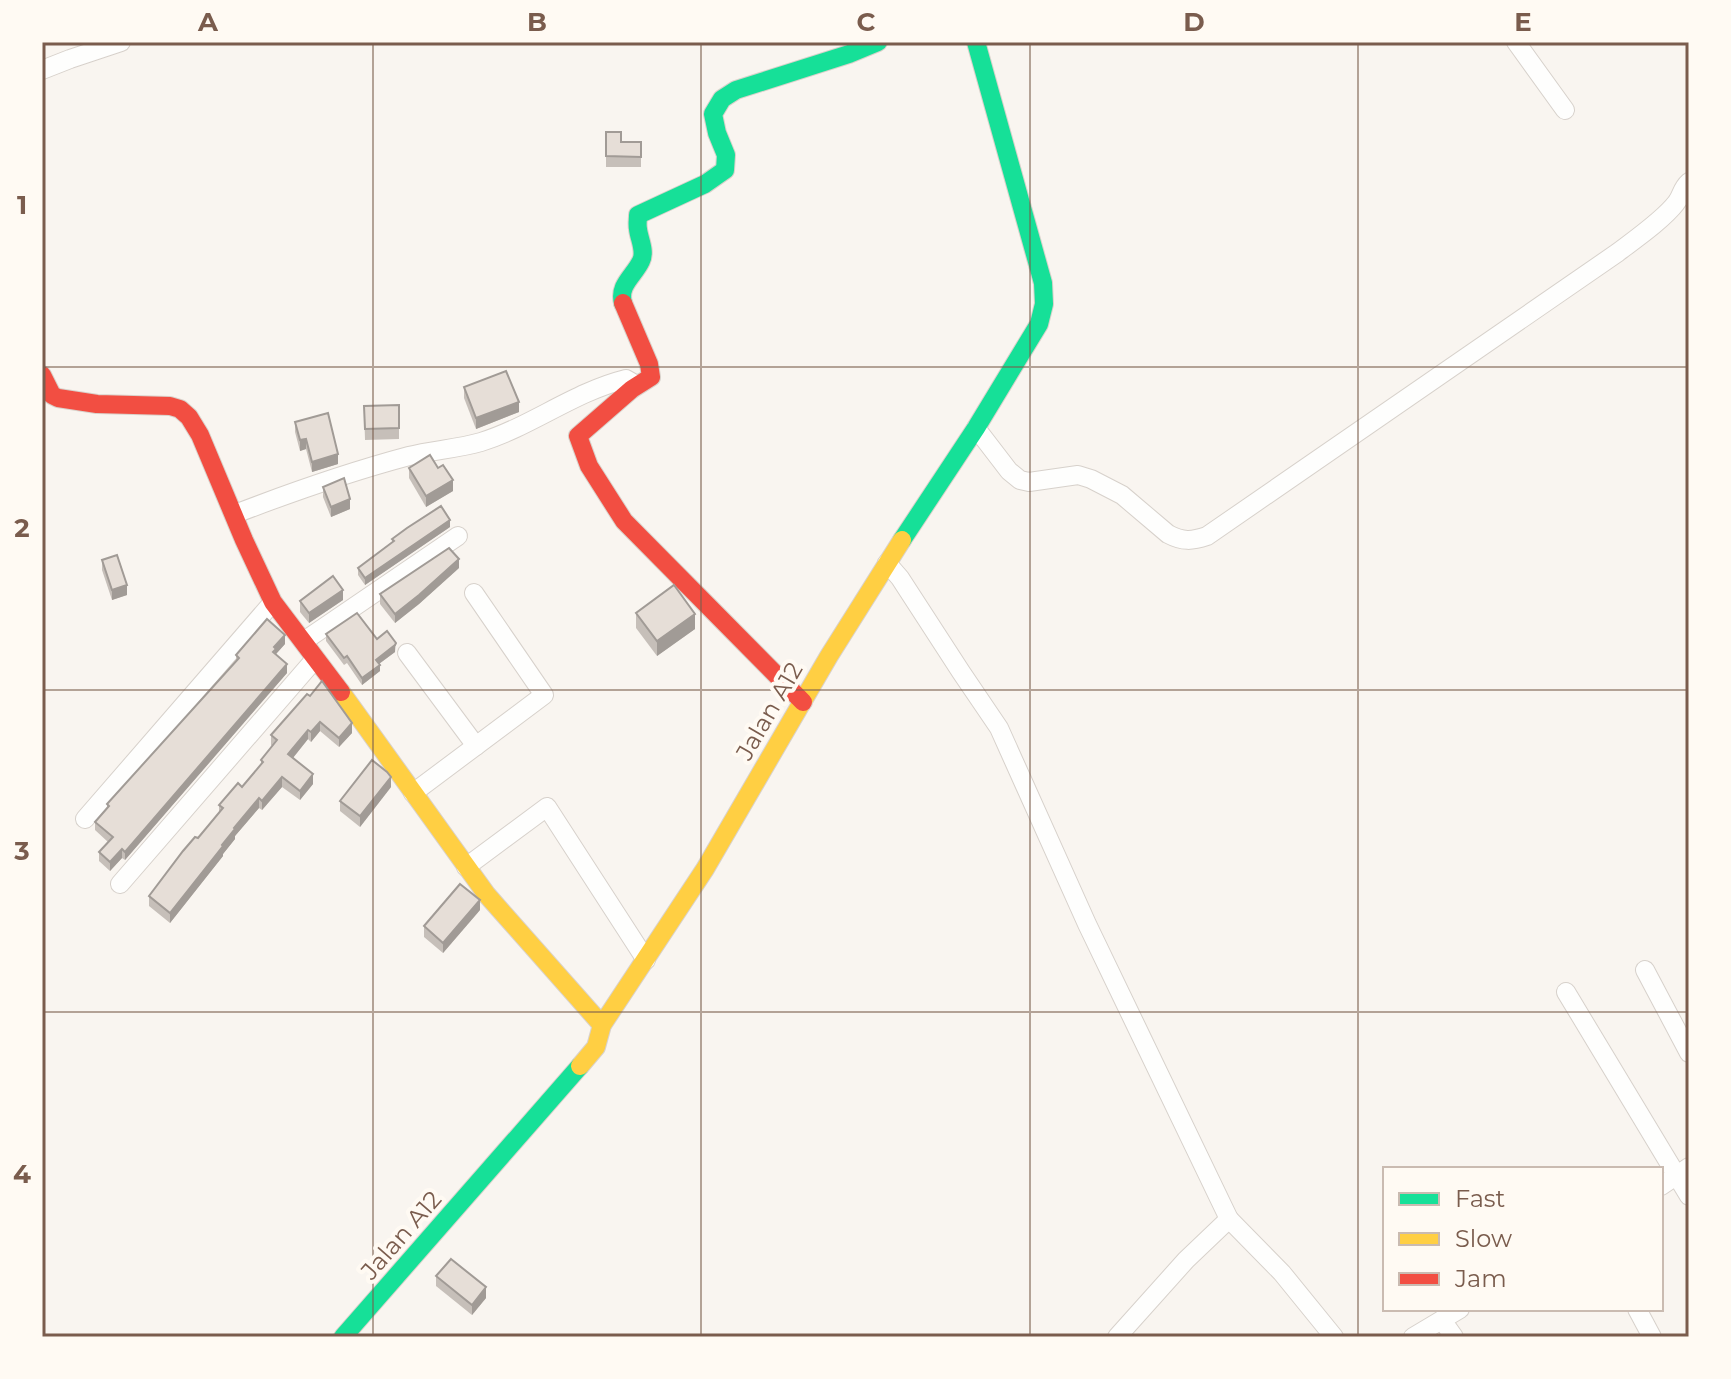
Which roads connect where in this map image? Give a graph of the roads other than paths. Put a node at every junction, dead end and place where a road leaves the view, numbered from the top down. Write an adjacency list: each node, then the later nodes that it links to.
1 (121, 42): 5 (street)
2 (878, 42): 9 (street)
3 (976, 42): 10 (street, Jalan A12)
4 (1516, 42): 6 (street)
5 (42, 70)
6 (1565, 110)
7 (1687, 189): 10 (street)
8 (42, 375): 11 (street)
9 (632, 389): 11 (street); 19 (street)
10 (976, 428): 13 (street, Jalan A12)
11 (235, 514): 15 (street)
12 (458, 536): 16 (street)
13 (887, 563): 19 (street, Jalan A12); 33 (street)
14 (474, 593): 20 (street)
15 (273, 602): 16 (street); 22 (street)
16 (304, 641): 18 (street)
17 (407, 653): 20 (street)
18 (315, 659): 21 (street); 24 (street)
19 (803, 702): 25 (street, Jalan A12)
20 (476, 746): 21 (street)
21 (413, 793): 23 (street)
22 (85, 819)
23 (466, 867): 25 (street); 28 (street)
24 (120, 884)
25 (646, 960): 28 (street, Jalan A12)
26 (1645, 970): 29 (street)
27 (1566, 992): 30 (street)
28 (602, 1025): 37 (street, Jalan A12)
29 (1689, 1053)
30 (1683, 1171): 31 (street); 32 (street)
31 (1663, 1185)
32 (1689, 1196)
33 (1229, 1219): 38 (street); 39 (street)
34 (1457, 1311): 36 (street)
35 (1638, 1311): 42 (street)
36 (1442, 1320): 40 (street); 41 (street)
37 (343, 1337)
38 (1117, 1337)
39 (1334, 1337)
40 (1413, 1337)
41 (1454, 1337)
42 (1652, 1337)

